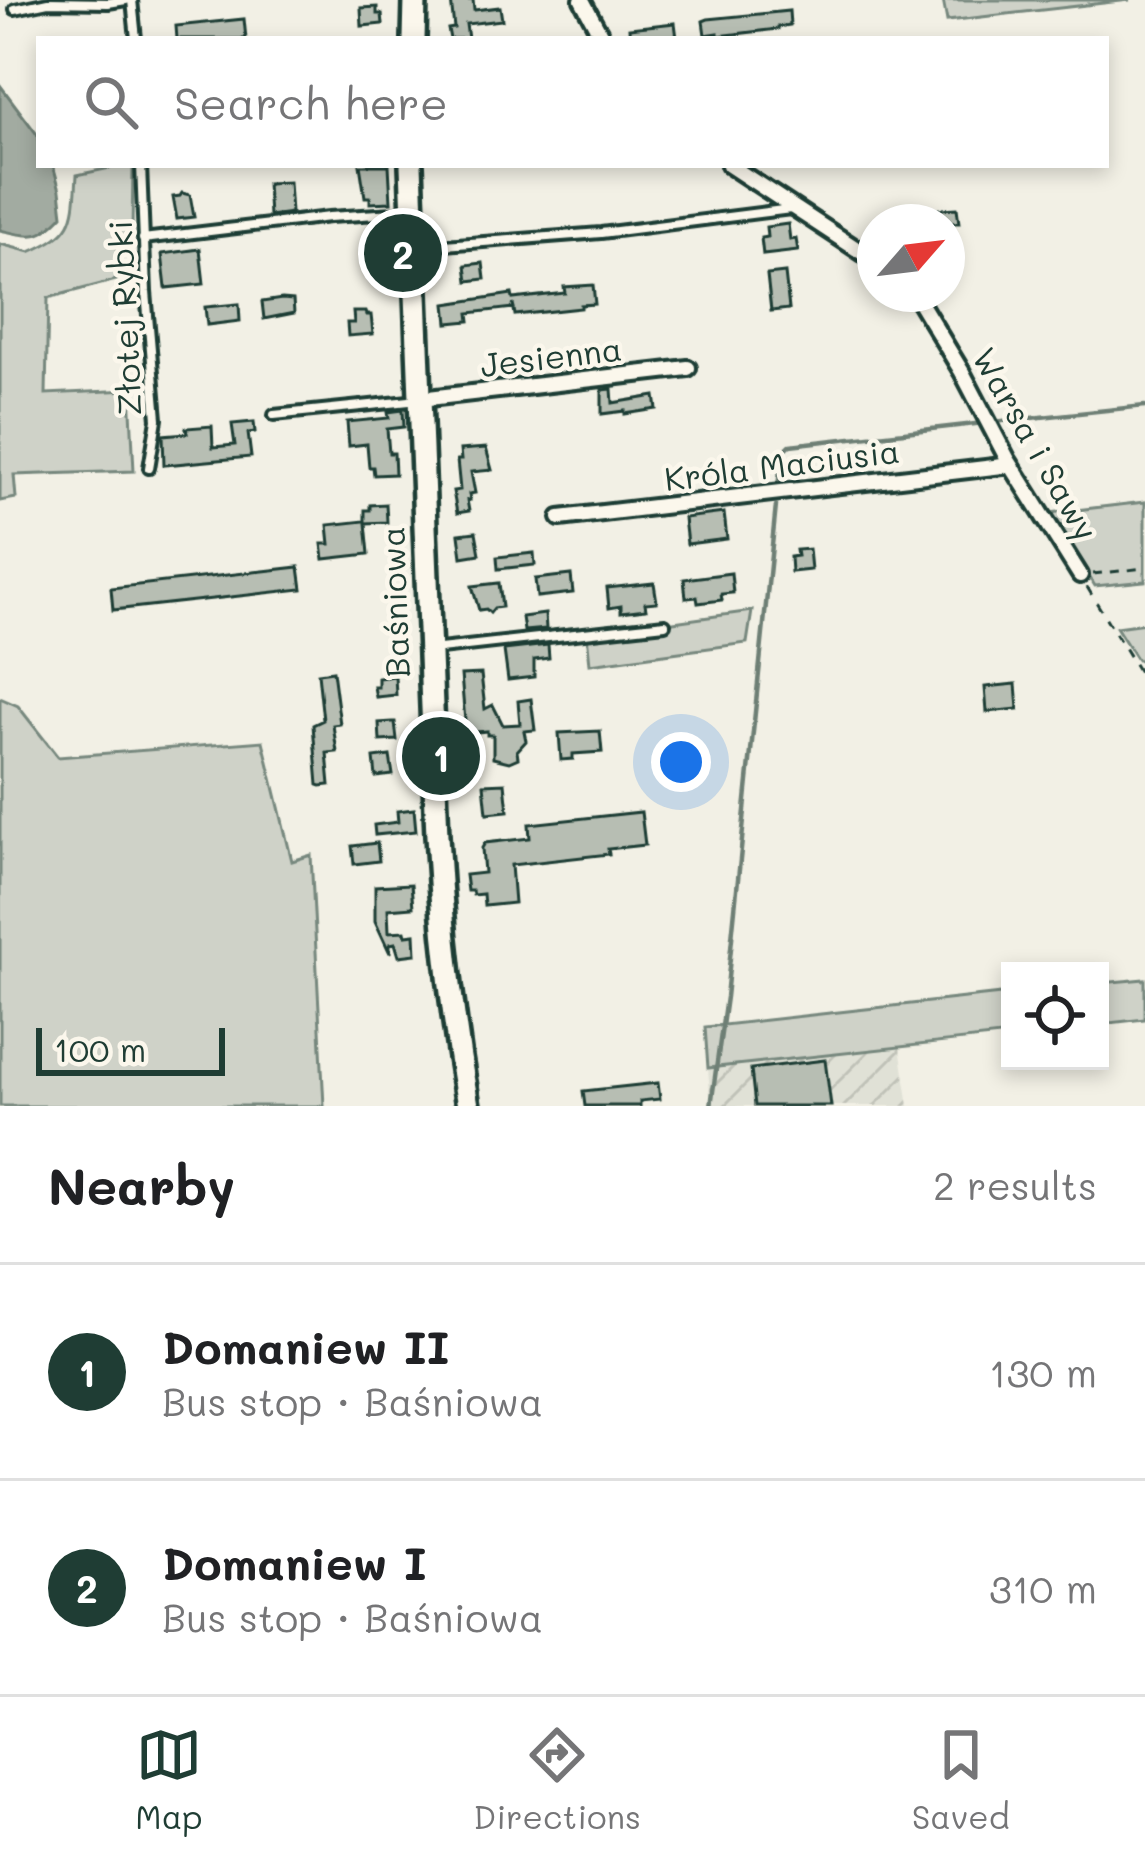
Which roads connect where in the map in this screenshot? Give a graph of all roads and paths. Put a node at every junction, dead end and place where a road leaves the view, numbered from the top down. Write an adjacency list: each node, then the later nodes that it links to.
1 (129, 0): 4 (lane); 5 (lane)
2 (415, 0): 6 (main road)
3 (582, 0): 7 (street)
4 (15, 9)
5 (135, 36)
6 (413, 36)
7 (601, 36)
8 (141, 168): 13 (lane, Złotej Rybki)
9 (412, 168): 12 (main road, Baśniowa)
10 (733, 168): 11 (street)
11 (792, 209): 14 (lane); 15 (street)
12 (412, 212): 13 (lane); 14 (main road, Baśniowa)
13 (143, 239): 21 (lane, Złotej Rybki)
14 (413, 247): 18 (main road, Baśniowa)
15 (857, 250)
16 (927, 312): 20 (street, Warsa i Sawy)
17 (688, 368): 18 (street, Jesienna)
18 (420, 400): 19 (lane); 26 (main road, Baśniowa)
19 (274, 415)
20 (1012, 465): 22 (street, Króla Maciusia); 24 (street, Warsa i Sawy)
21 (149, 468)
22 (560, 518)
23 (1145, 568): 24 (path)
24 (1080, 575): 27 (path, Warsa i Sawy)
25 (665, 624): 26 (lane)
26 (429, 650): 28 (main road, Baśniowa)
27 (1145, 682)
28 (468, 1106)

